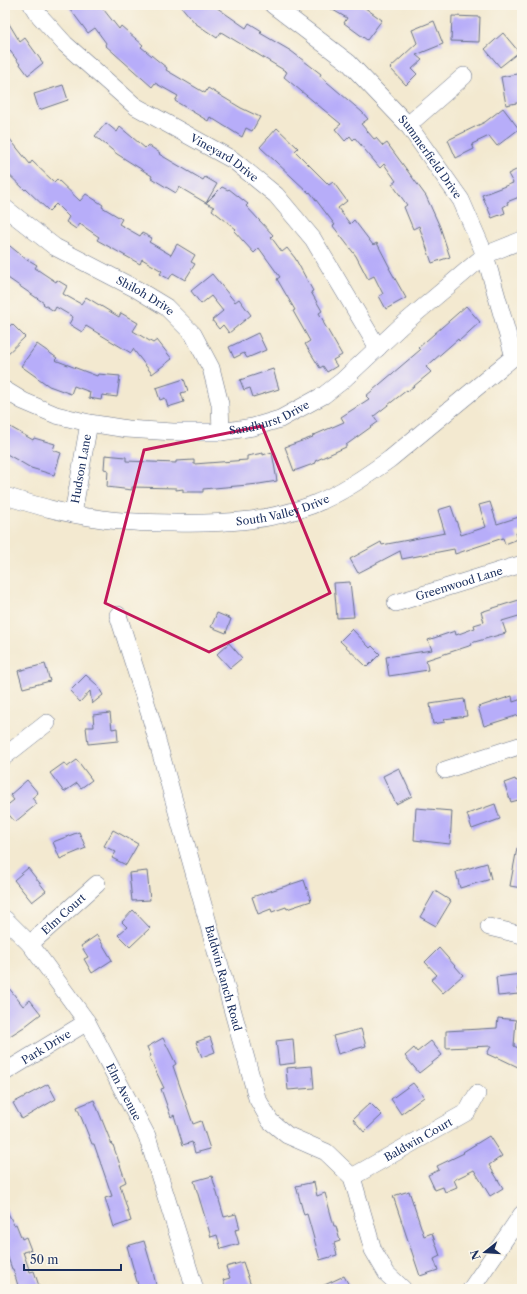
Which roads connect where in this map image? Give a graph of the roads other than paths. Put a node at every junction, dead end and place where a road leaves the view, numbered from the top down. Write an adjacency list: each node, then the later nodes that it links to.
1 (32, 5): 8 (street, Vineyard Drive)
2 (284, 8): 4 (street, Summerfield Drive)
3 (464, 76): 4 (street)
4 (408, 125): 7 (street, Summerfield Drive)
5 (5, 208): 12 (street, Shiloh Drive)
6 (522, 240): 7 (street, Sandhurst Drive)
7 (485, 255): 8 (street, Sandhurst Drive); 9 (street, Summerfield Drive)
8 (378, 348): 12 (street, Sandhurst Drive)
9 (519, 354): 14 (street, South Valley Drive)
10 (5, 390): 11 (street, Sandhurst Drive)
11 (89, 423): 12 (street, Sandhurst Drive); 14 (street, Hudson Lane)
12 (221, 432)
13 (5, 496): 14 (street, South Valley Drive)
14 (73, 514)
15 (522, 564): 16 (street, Greenwood Lane)
16 (396, 604)
17 (118, 615): 30 (street, Baldwin Ranch Road)
18 (47, 723): 20 (street)
19 (522, 745): 21 (street)
20 (5, 756)
21 (445, 770)
22 (97, 884): 26 (street, Elm Court)
23 (5, 919): 26 (street, Elm Avenue)
24 (489, 927): 25 (street)
25 (522, 934)
26 (30, 944): 27 (street, Elm Avenue)
27 (87, 1022): 28 (street, Park Drive); 32 (street, Elm Avenue)
28 (5, 1072)
29 (477, 1094): 30 (street, Baldwin Court)
30 (352, 1177): 33 (street)
31 (522, 1214): 34 (street)
32 (195, 1289)
33 (403, 1289)
34 (471, 1289)

